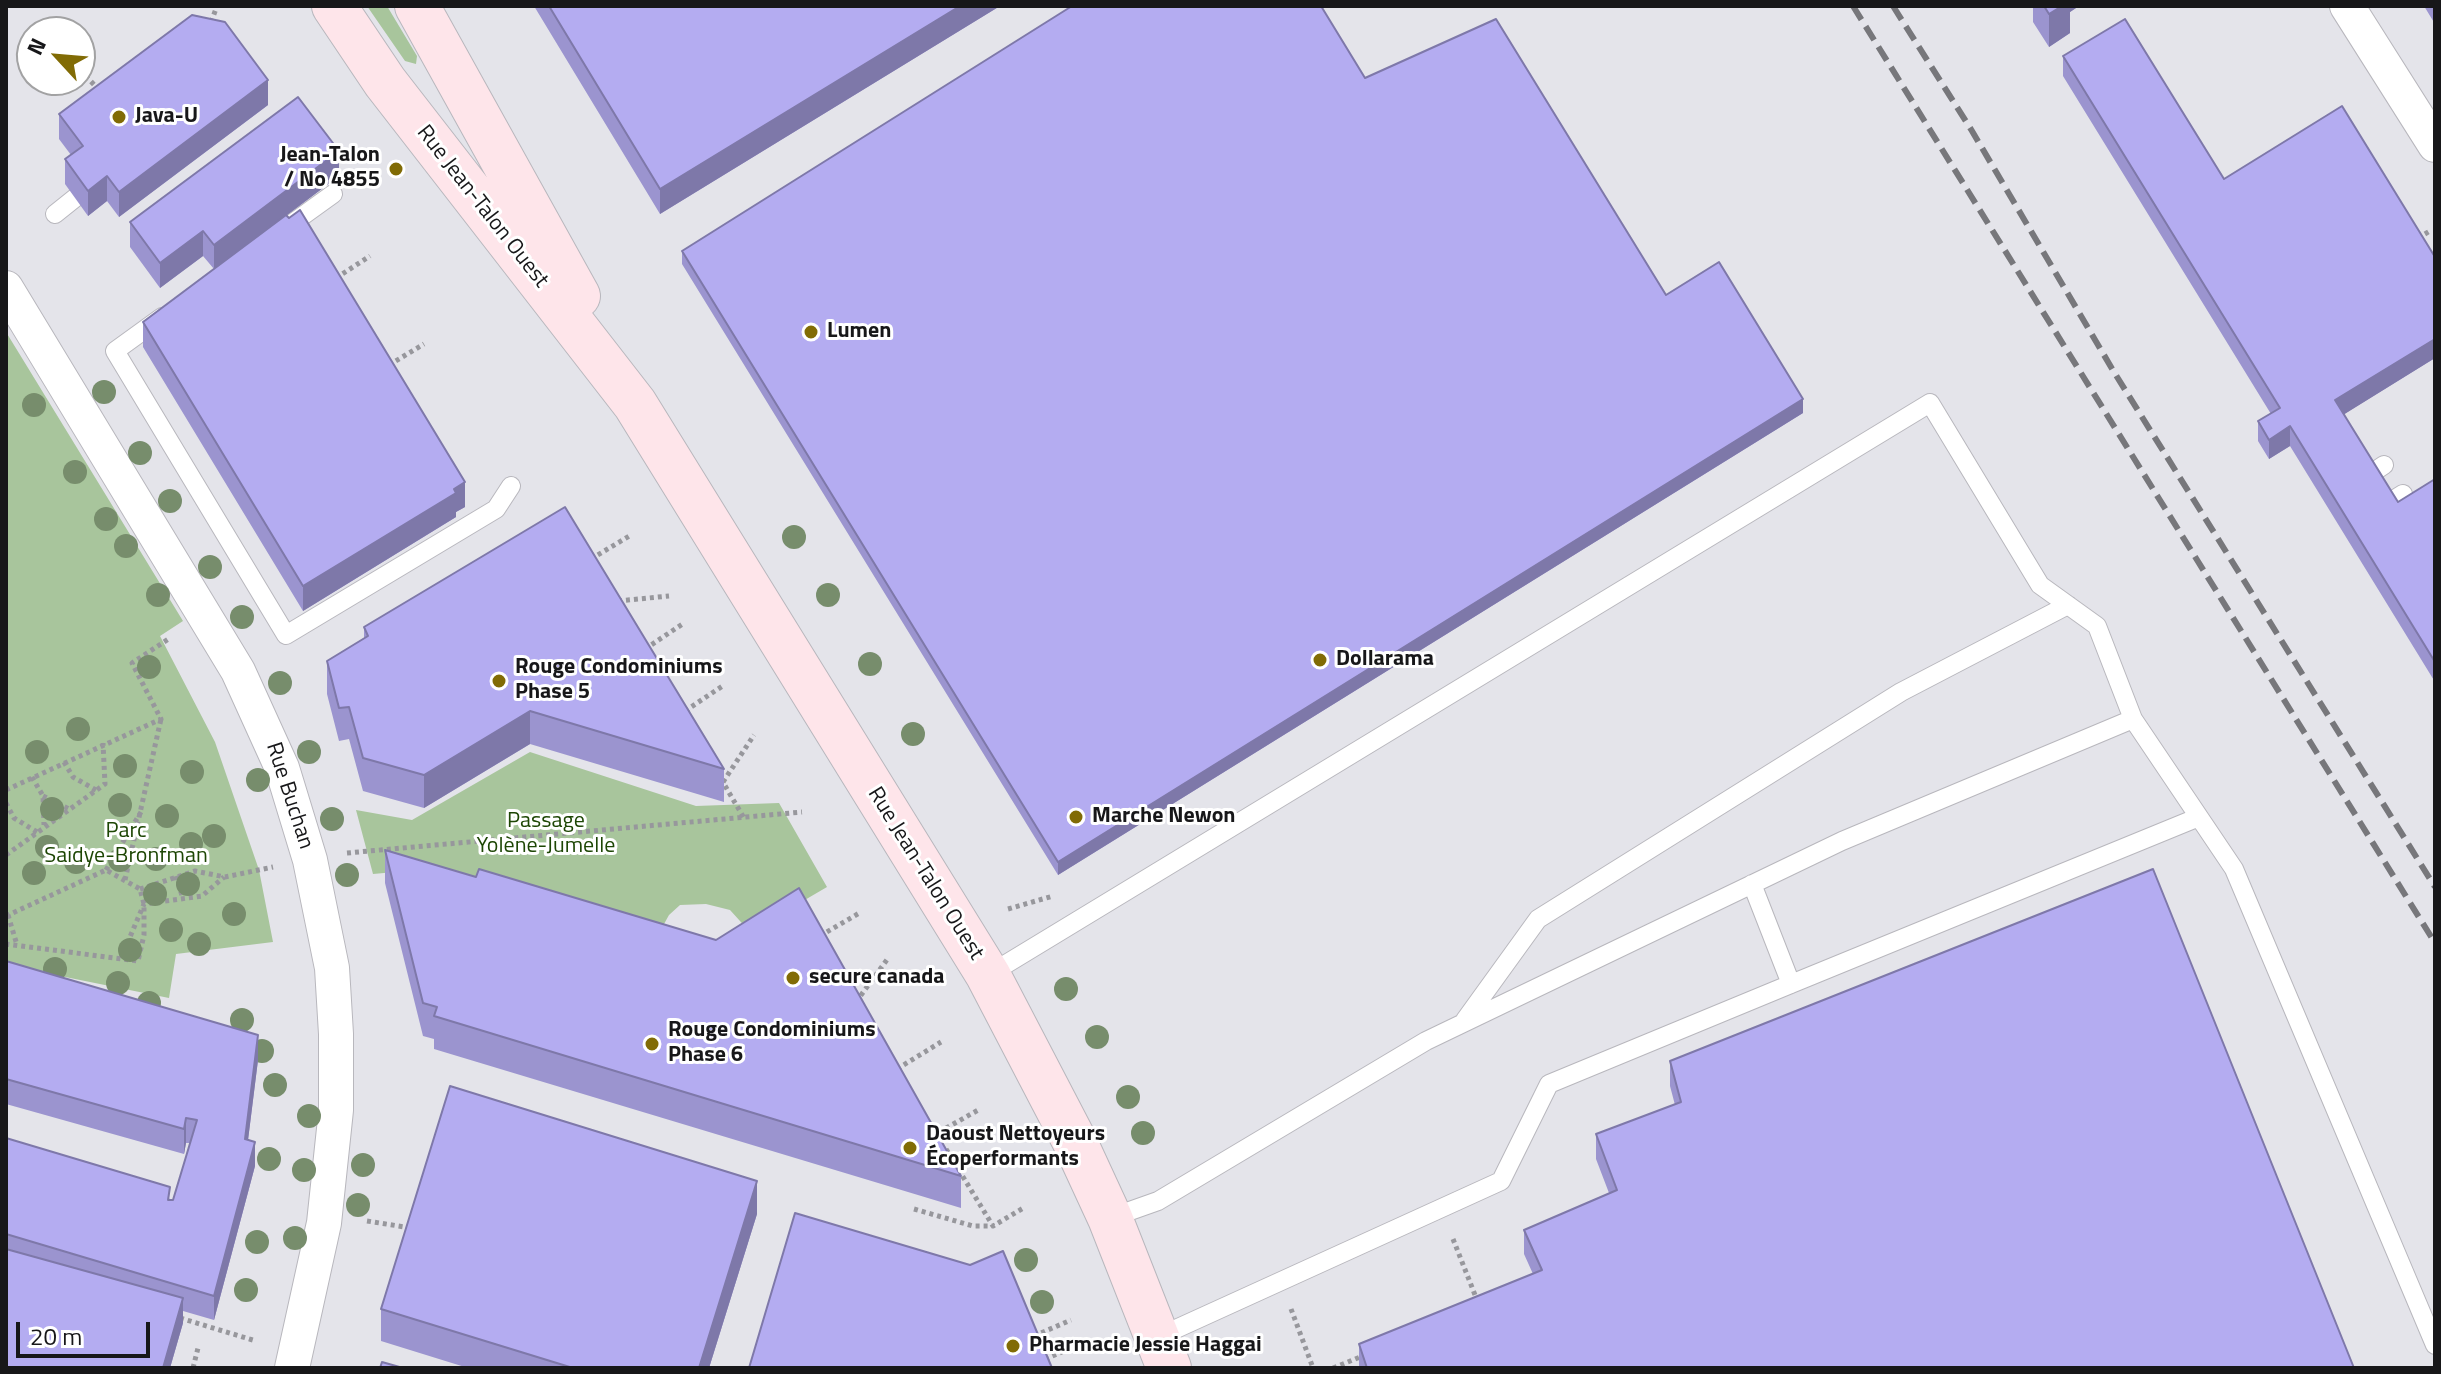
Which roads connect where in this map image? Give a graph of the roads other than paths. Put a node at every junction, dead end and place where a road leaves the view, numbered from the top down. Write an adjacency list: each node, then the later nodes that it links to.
1 (334, 6): 11 (main road, Rue Jean-Talon Ouest)
2 (417, 6): 11 (main road, Rue Jean-Talon Ouest)
3 (2347, 6): 4 (street)
4 (2434, 142)
5 (333, 194): 8 (lane)
6 (75, 198): 7 (lane)
7 (55, 214)
8 (269, 240)
9 (6, 288): 25 (street, Rue Buchan)
10 (183, 302): 12 (lane)
11 (635, 404): 19 (main road, Rue Jean-Talon Ouest)
12 (511, 486)
13 (2403, 494): 14 (lane)
14 (2387, 504)
15 (2068, 605): 16 (lane); 19 (lane); 21 (lane)
16 (2133, 719): 17 (lane); 18 (lane)
17 (2199, 817): 20 (lane); 23 (lane)
18 (1752, 884): 20 (lane); 21 (lane)
19 (988, 975): 22 (main road, Rue Jean-Talon Ouest)
20 (1791, 984): 24 (lane)
21 (1463, 1023): 22 (lane)
22 (1110, 1218): 24 (main road, Rue Jean-Talon Ouest)
23 (2435, 1345)
24 (1162, 1353)
25 (292, 1368)

